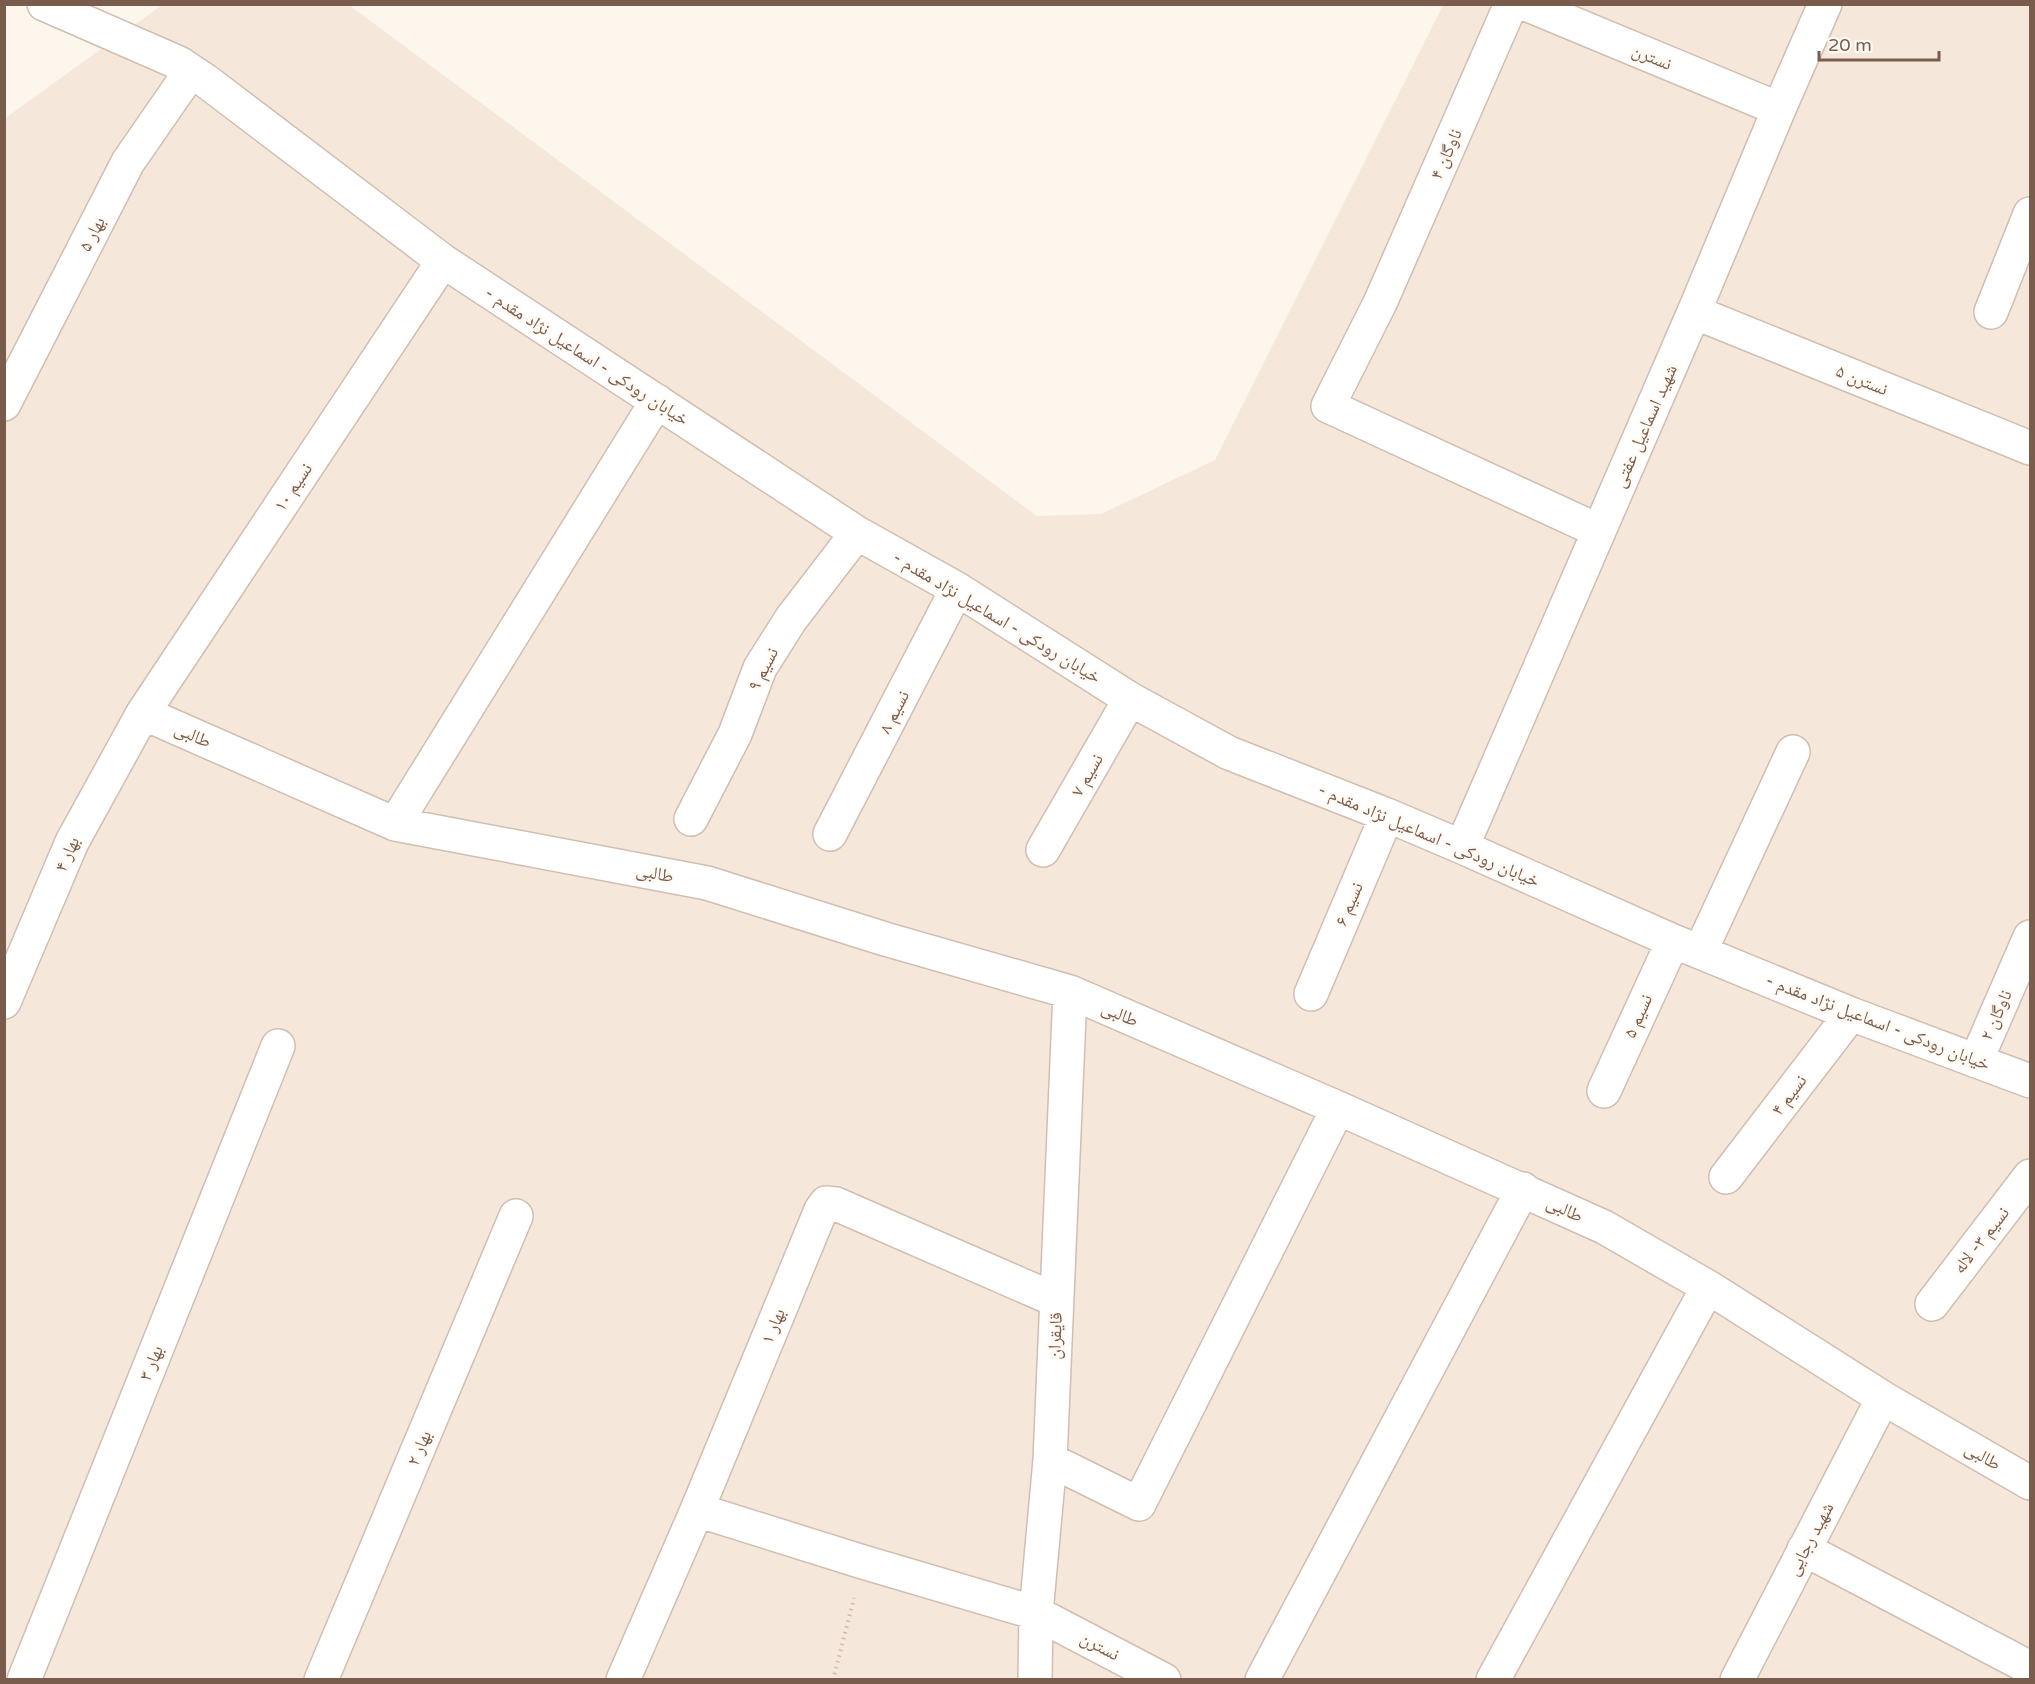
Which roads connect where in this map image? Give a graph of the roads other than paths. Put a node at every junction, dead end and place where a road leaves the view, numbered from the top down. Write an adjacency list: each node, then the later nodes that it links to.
1 (44, 4): 5 (street, - خیابان رودکی - اسماعیل نژاد مقدم)
2 (1512, 4): 14 (street, ناوگان ۴)
3 (1526, 4): 6 (street, نسترن)
4 (1825, 4): 6 (street, شهید اسماعیل عفتی)
5 (191, 71): 8 (street, - خیابان رودکی - اسماعیل نژاد مقدم); 12 (street, بهار ۵)
6 (1779, 109): 9 (street, شهید اسماعیل عفتی)
7 (2031, 214): 10 (street)
8 (443, 261): 11 (street, - خیابان رودکی - اسماعیل نژاد مقدم); 18 (street, نسیم ۱۰)
9 (1694, 312): 13 (street, نسترن ۵); 14 (street, شهید اسماعیل عفتی)
10 (1991, 312)
11 (657, 401): 15 (street, - خیابان رودکی - اسماعیل نژاد مقدم); 22 (street)
12 (4, 404)
13 (2031, 448)
14 (1599, 531): 24 (street, شهید اسماعیل عفتی)
15 (857, 533): 16 (street, - خیابان رودکی - اسماعیل نژاد مقدم); 21 (street, نسیم ۹)
16 (957, 589): 17 (street, - خیابان رودکی - اسماعیل نژاد مقدم); 23 (street, نسیم ۸)
17 (1130, 699): 20 (street, - خیابان رودکی - اسماعیل نژاد مقدم); 25 (street, نسیم ۷)
18 (143, 713): 22 (street, طالبی); 30 (street, بهار ۴)
19 (1793, 753): 27 (street, نسیم ۵)
20 (1387, 815): 24 (street, - خیابان رودکی - اسماعیل نژاد مقدم); 29 (street, نسیم ۶)
21 (691, 819)
22 (395, 824): 28 (street, طالبی)
23 (830, 834)
24 (1462, 847): 27 (street, - خیابان رودکی - اسماعیل نژاد مقدم)
25 (1044, 850)
26 (2031, 937): 33 (street, ناوگان ۲)
27 (1686, 947): 31 (street, - خیابان رودکی - اسماعیل نژاد مقدم); 35 (street, نسیم ۵)
28 (1070, 992): 36 (street, طالبی); 42 (street, قایقران)
29 (1311, 994)
30 (4, 1002)
31 (1851, 1014): 33 (street, - خیابان رودکی - اسماعیل نژاد مقدم); 38 (street, نسیم ۴)
32 (279, 1046): 51 (street, بهار ۳)
33 (1976, 1061): 34 (street, - خیابان رودکی - اسماعیل نژاد مقدم)
34 (2031, 1081)
35 (1604, 1092)
36 (1338, 1108): 39 (street, طالبی); 45 (street)
37 (2031, 1176): 43 (street, نسیم ۳- لاله)
38 (1726, 1177)
39 (1522, 1189): 41 (street, طالبی); 56 (street)
40 (516, 1216): 52 (street, بهار ۲)
41 (1708, 1287): 44 (street, طالبی); 57 (street)
42 (1056, 1300): 45 (street, قایقران); 47 (street, بهار ۱)
43 (1932, 1304)
44 (1883, 1398): 46 (street, طالبی); 48 (street, شهید رجایی)
45 (1050, 1460): 49 (street, قایقران)
46 (2031, 1483)
47 (697, 1510): 49 (street, نسترن); 53 (street, بهار ۱)
48 (1804, 1549): 50 (street); 58 (street, شهید رجایی)
49 (1036, 1613): 54 (street, قایقران); 55 (street, نسترن)
50 (2031, 1668)
51 (24, 1680)
52 (321, 1680)
53 (623, 1680)
54 (1035, 1680)
55 (1164, 1680)
56 (1262, 1680)
57 (1493, 1680)
58 (1737, 1680)

